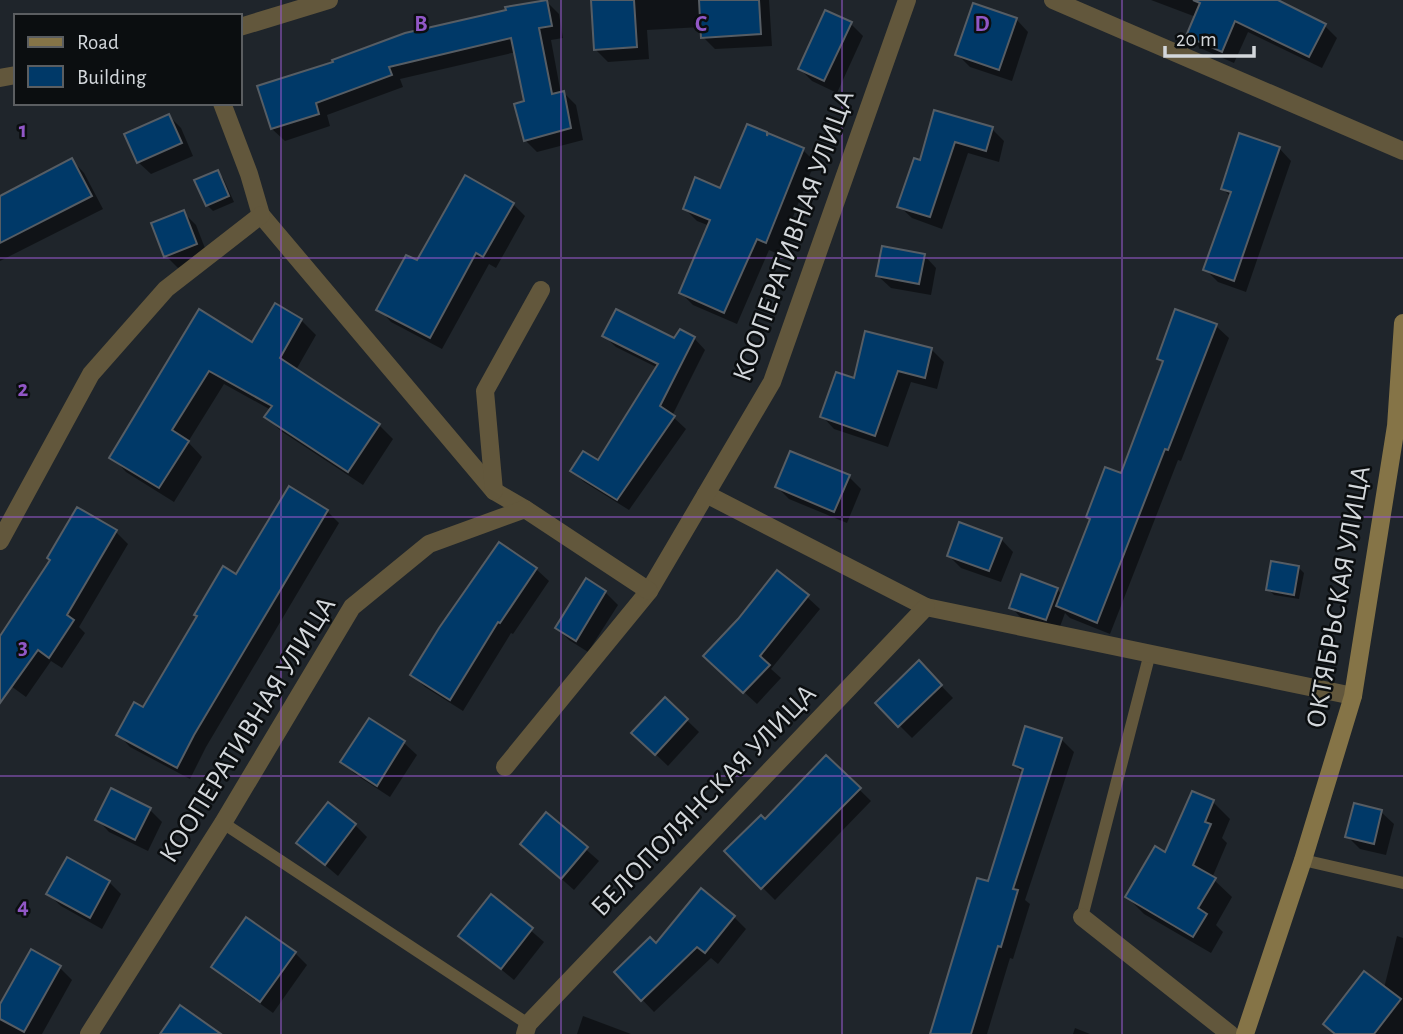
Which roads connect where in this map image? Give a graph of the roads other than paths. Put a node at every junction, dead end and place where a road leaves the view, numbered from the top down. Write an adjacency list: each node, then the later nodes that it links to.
1 (329, 0): 4 (street)
2 (907, 0): 11 (street, КООПЕРАТИВНАЯ УЛИЦА)
3 (1053, 0): 6 (street)
4 (242, 26)
5 (223, 105): 7 (street)
6 (1403, 151)
7 (261, 215): 10 (street); 13 (street)
8 (541, 290): 10 (street)
9 (1403, 323): 17 (street, ОКТЯБРЬСКАЯ УЛИЦА)
10 (494, 491): 12 (street)
11 (706, 494): 14 (street, КООПЕРАТИВНАЯ УЛИЦА); 15 (street)
12 (525, 509): 14 (street); 19 (street, КООПЕРАТИВНАЯ УЛИЦА)
13 (0, 541)
14 (649, 591): 18 (street, КООПЕРАТИВНАЯ УЛИЦА)
15 (926, 607): 16 (street); 23 (street, БЕЛОПОЛЯНСКАЯ УЛИЦА)
16 (1150, 653): 17 (street); 22 (lane)
17 (1353, 696): 20 (street, ОКТЯБРЬСКАЯ УЛИЦА)
18 (505, 767)
19 (223, 823): 23 (lane); 24 (street, КООПЕРАТИВНАЯ УЛИЦА)
20 (1303, 860): 21 (lane); 26 (street, ОКТЯБРЬСКАЯ УЛИЦА)
21 (1403, 883)
22 (1082, 917): 25 (street)
23 (526, 1029)
24 (89, 1034)
25 (1230, 1034)
26 (1245, 1034)

